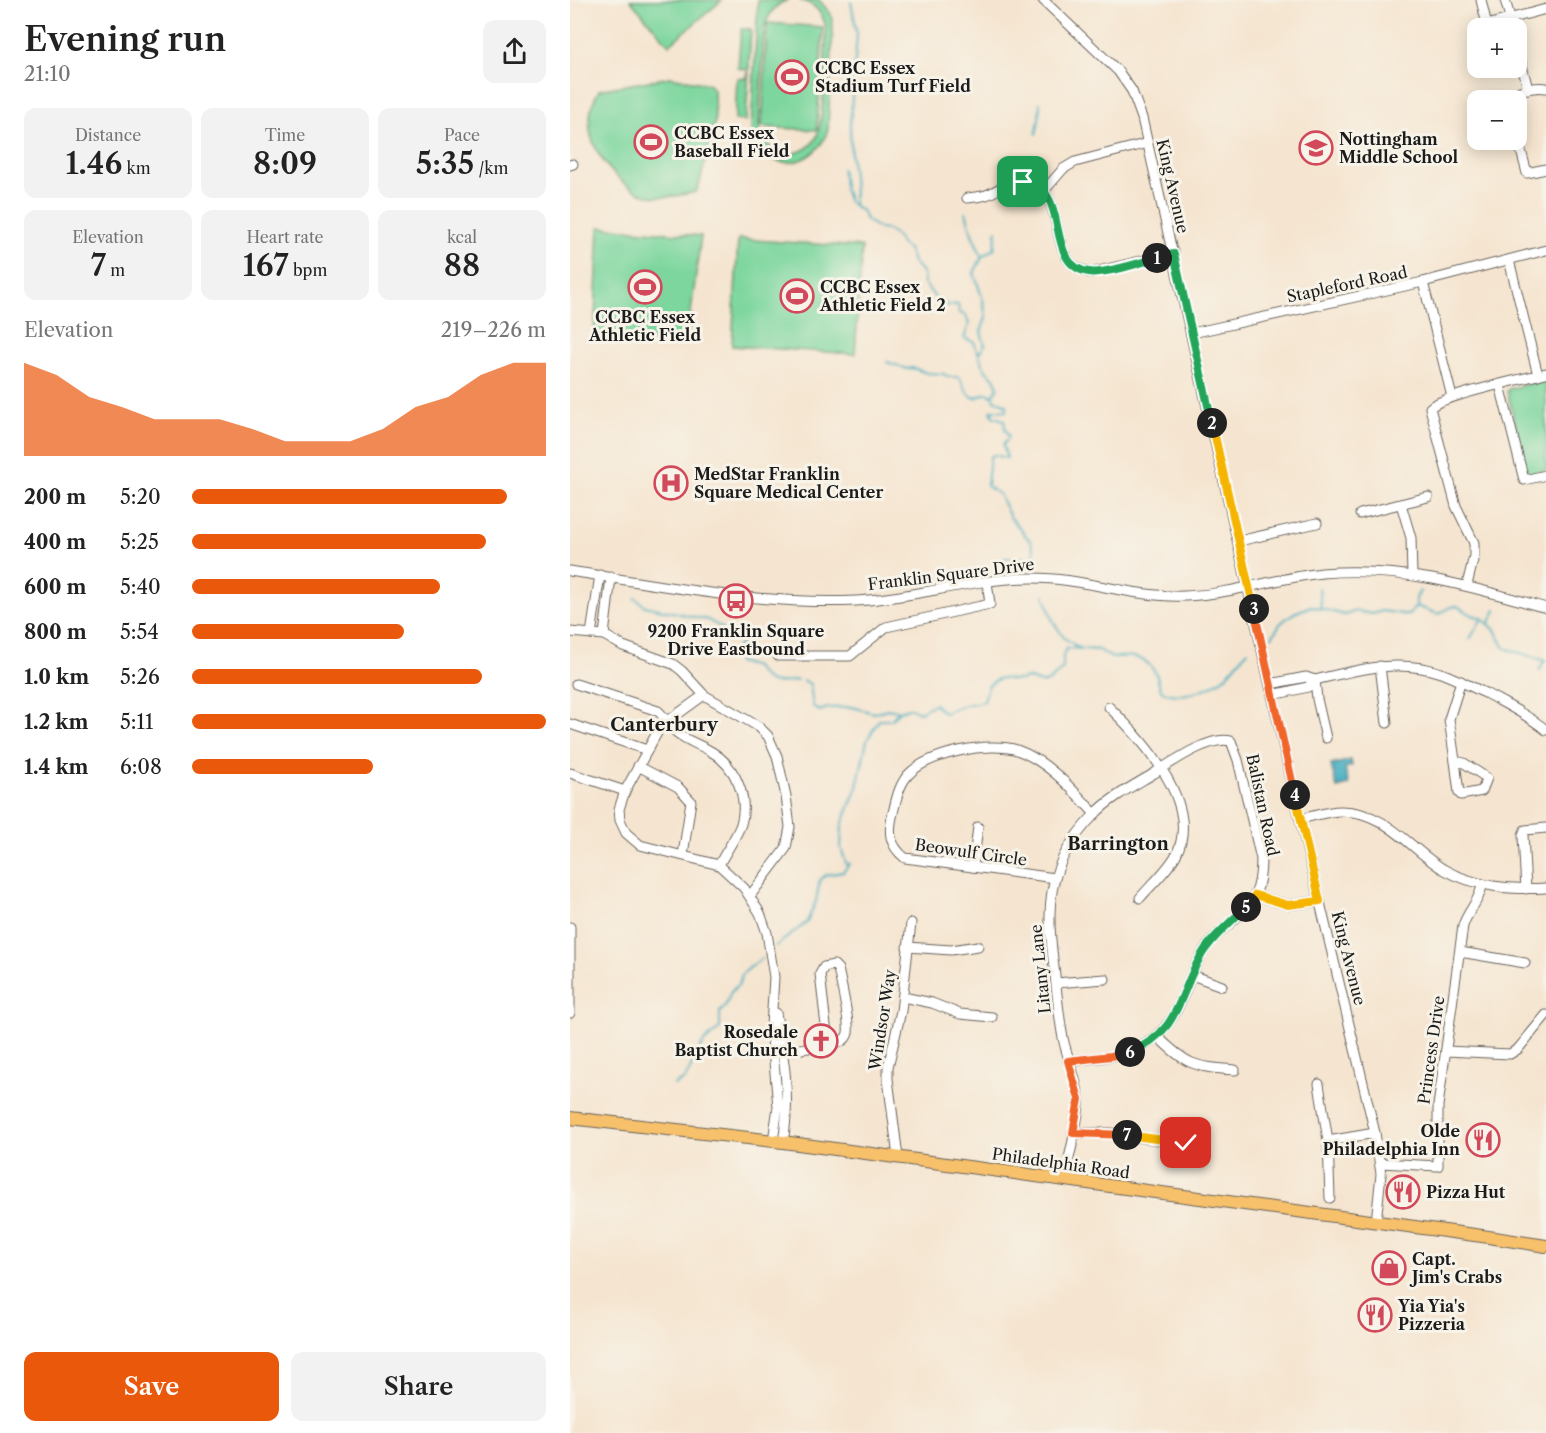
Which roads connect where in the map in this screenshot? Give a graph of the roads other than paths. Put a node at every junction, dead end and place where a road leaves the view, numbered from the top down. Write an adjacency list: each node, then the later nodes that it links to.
1 (1043, 0): 11 (street, King Avenue)
2 (1481, 0): 5 (street)
3 (1505, 0): 6 (street)
4 (1546, 9): 6 (street)
5 (1486, 18)
6 (1510, 18)
7 (1525, 78): 9 (street)
8 (1546, 88): 9 (street)
9 (1528, 89): 10 (street)
10 (1525, 90)
11 (1148, 143): 14 (street); 17 (street, King Avenue)
12 (1521, 150): 13 (street)
13 (1546, 169)
14 (1044, 191): 15 (street); 17 (street)
15 (967, 198)
16 (1546, 250): 18 (street, Stapleford Road)
17 (1174, 254): 20 (street, King Avenue)
18 (1509, 260): 19 (street, Stapleford Road); 21 (street)
19 (1423, 282): 20 (street, Stapleford Road); 23 (street)
20 (1192, 333): 29 (street, King Avenue)
21 (1542, 374): 22 (street)
22 (1500, 385): 23 (street); 24 (street)
23 (1452, 397): 35 (street)
24 (1546, 475)
25 (1428, 497): 26 (street)
26 (1401, 504): 27 (street); 31 (street)
27 (1360, 514)
28 (1317, 523): 29 (street)
29 (1239, 541): 36 (street, King Avenue)
30 (570, 571): 32 (street, Franklin Square Drive)
31 (1412, 575): 35 (street, Franklin Square Drive); 36 (street, Franklin Square Drive)
32 (600, 576): 33 (street, Franklin Square Drive); 39 (street)
33 (611, 577): 34 (street, Franklin Square Drive); 40 (street)
34 (987, 582): 36 (street, Franklin Square Drive); 41 (street)
35 (1467, 585): 37 (street, Franklin Square Drive)
36 (1249, 586): 46 (street, King Avenue)
37 (1546, 608)
38 (570, 632): 39 (street)
39 (591, 634): 40 (street)
40 (604, 635): 47 (street)
41 (778, 656)
42 (1380, 666): 43 (street); 44 (street); 51 (street)
43 (1315, 680): 46 (street); 48 (street); 54 (street)
44 (1461, 681): 53 (street); 57 (street)
45 (576, 684): 50 (street)
46 (1270, 684): 48 (street, King Avenue)
47 (704, 695): 50 (street); 74 (street)
48 (1273, 695): 63 (street, King Avenue)
49 (1109, 707): 59 (street)
50 (668, 721): 56 (street); 67 (street)
51 (1387, 723)
52 (570, 724): 56 (street)
53 (1546, 730)
54 (1326, 738)
55 (1231, 741): 59 (street, Litany Lane); 73 (street, Balistan Road)
56 (647, 750): 58 (street)
57 (1455, 761)
58 (638, 766): 61 (street); 66 (street)
59 (1162, 768): 62 (street, Litany Lane); 75 (street)
60 (570, 772): 61 (street)
61 (625, 791): 66 (street)
62 (1095, 814): 68 (street, Beowulf Circle); 69 (street, Litany Lane)
63 (1300, 819): 70 (street); 76 (street, King Avenue)
64 (978, 827): 68 (street)
65 (1546, 828): 72 (street)
66 (683, 855): 67 (street)
67 (719, 865): 74 (street)
68 (973, 867): 69 (street, Beowulf Circle)
69 (1054, 878): 85 (street, Litany Lane)
70 (1482, 884): 72 (street); 81 (street, Princess Drive)
71 (1546, 888): 72 (street)
72 (1527, 889)
73 (1255, 895): 76 (street); 83 (street, Balistan Road)
74 (750, 896): 94 (street)
75 (1140, 898)
76 (1320, 901): 100 (street, King Avenue)
77 (911, 923): 79 (street, Windsor Way)
78 (570, 927): 88 (street)
79 (907, 946): 80 (street); 87 (street, Windsor Way)
80 (978, 946)
81 (1460, 952): 82 (street); 93 (street, Princess Drive)
82 (1525, 963)
83 (1192, 975): 86 (street); 91 (street, Balistan Road)
84 (1105, 979): 85 (street)
85 (1056, 983): 95 (street, Litany Lane)
86 (1222, 986)
87 (903, 997): 90 (street); 104 (street, Windsor Way)
88 (570, 1013)
89 (1546, 1015): 93 (street)
90 (992, 1017)
91 (1157, 1036): 95 (street, Balistan Road); 96 (street)
92 (828, 1043): 92 (street); 94 (street)
93 (1446, 1051): 105 (street, Princess Drive)
94 (778, 1052): 101 (street)
95 (1068, 1061): 99 (street, Litany Lane)
96 (1235, 1070)
97 (1319, 1084): 102 (street)
98 (570, 1118): 101 (main road, Philadelphia Road)
99 (1073, 1133): 103 (street); 106 (street, Litany Lane)
100 (1375, 1133): 102 (street); 105 (street, King Avenue)
101 (778, 1141): 104 (main road, Philadelphia Road)
102 (1328, 1141): 107 (street)
103 (1186, 1143)
104 (897, 1157): 106 (main road, Philadelphia Road)
105 (1380, 1163): 108 (street, King Avenue)
106 (1064, 1180): 108 (main road, Philadelphia Road)
107 (1330, 1198)
108 (1376, 1221): 109 (main road, Philadelphia Road)
109 (1546, 1246)

